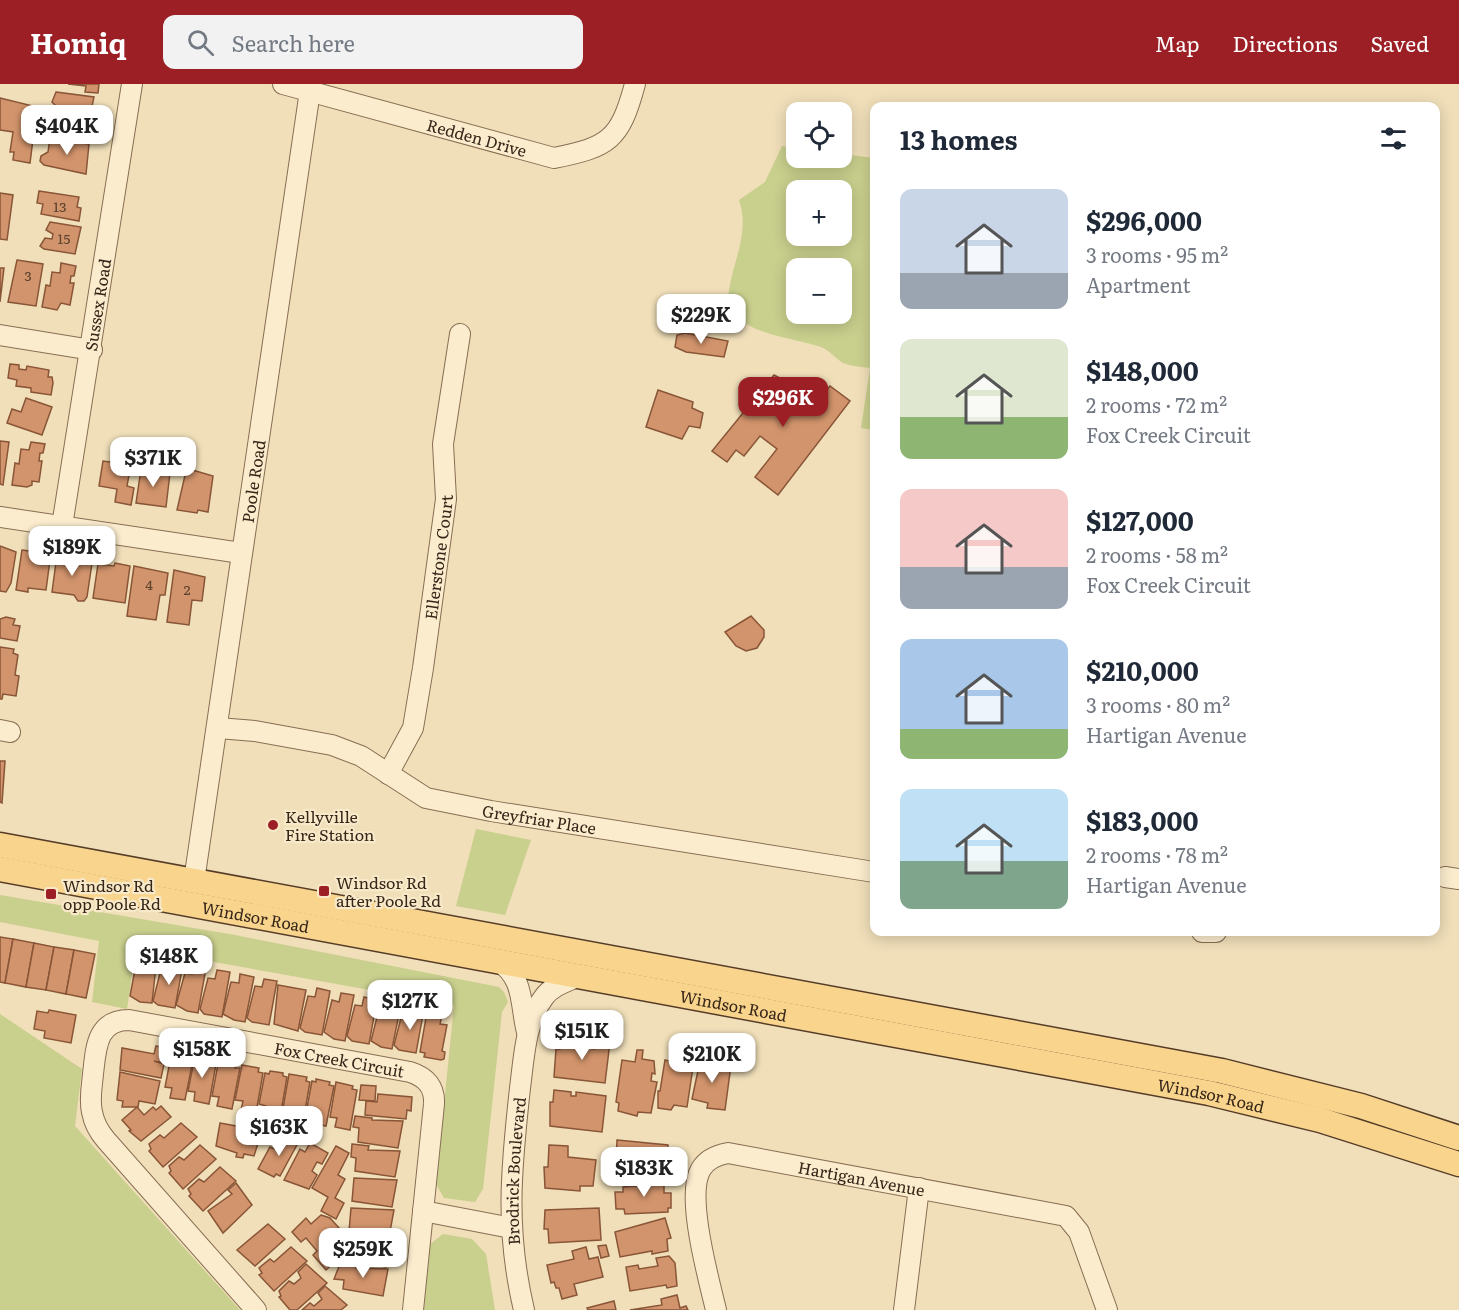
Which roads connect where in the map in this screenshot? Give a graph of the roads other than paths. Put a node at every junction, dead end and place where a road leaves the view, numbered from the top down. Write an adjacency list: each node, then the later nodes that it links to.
1 (132, 84): 7 (street, Sussex Road)
2 (283, 84): 4 (street, Redden Drive)
3 (634, 84): 4 (street, Redden Drive)
4 (311, 88): 10 (street, Poole Road)
5 (460, 334): 12 (street, Ellerstone Court)
6 (0, 335): 7 (street)
7 (92, 350): 9 (street, Sussex Road)
8 (0, 517): 9 (street)
9 (62, 526): 10 (street)
10 (241, 553): 11 (street, Poole Road)
11 (218, 728): 12 (street, Greyfriar Place); 16 (street, Poole Road)
12 (388, 774): 15 (street, Greyfriar Place)
13 (0, 845): 16 (main road, Windsor Road)
14 (0, 869): 17 (main road, Windsor Road)
15 (870, 871)
16 (194, 881): 20 (main road, Windsor Road)
17 (498, 961): 18 (main road, Windsor Road); 19 (street, Brodrick Boulevard)
18 (579, 976): 19 (street, Brodrick Boulevard); 21 (main road, Windsor Road)
19 (527, 1032): 24 (street, Brodrick Boulevard)
20 (1459, 1137)
21 (1459, 1164)
22 (919, 1188): 28 (street, Hartigan Avenue); 29 (street); 30 (street, Hartigan Avenue)
23 (423, 1211): 24 (street); 25 (street, Fox Creek Circuit); 26 (street, Fox Creek Circuit)
24 (511, 1228): 27 (street, Brodrick Boulevard)
25 (256, 1310)
26 (413, 1310)
27 (524, 1310)
28 (716, 1310)
29 (904, 1310)
30 (1107, 1310)

